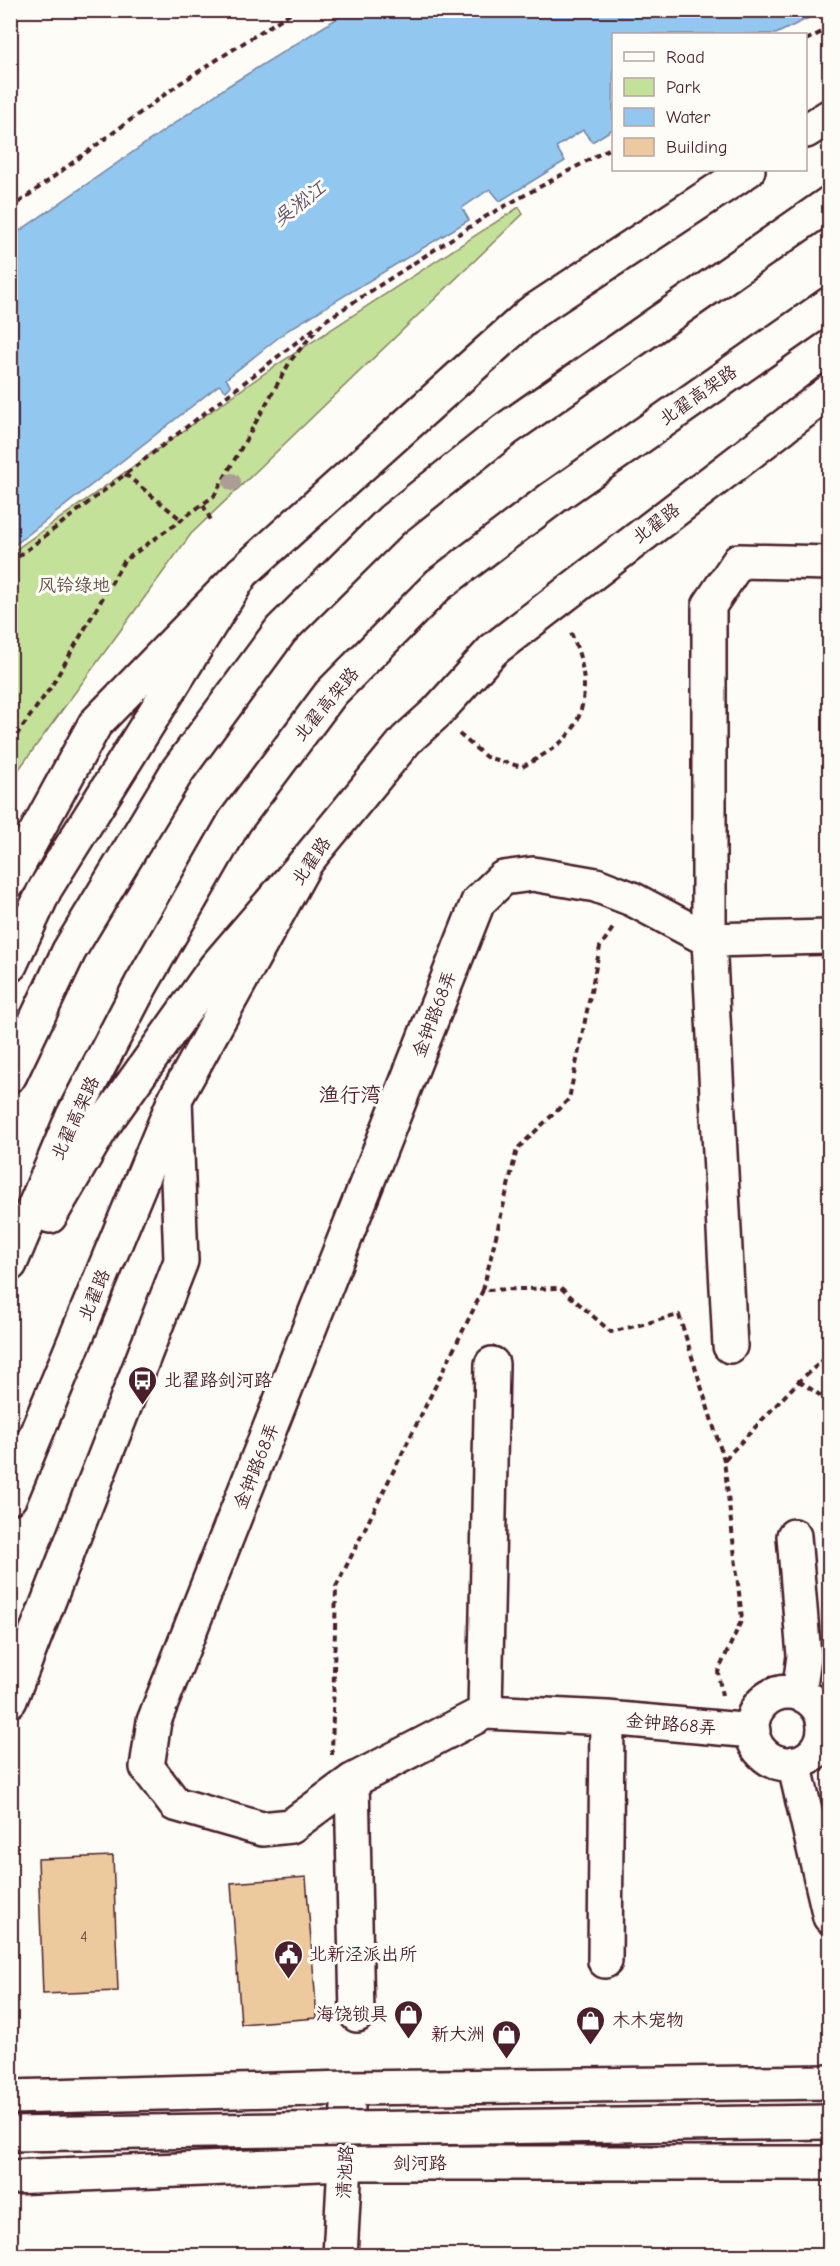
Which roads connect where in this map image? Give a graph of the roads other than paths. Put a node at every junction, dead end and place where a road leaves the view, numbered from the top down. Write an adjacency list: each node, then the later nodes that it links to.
1 (830, 116): 2 (main road)
2 (807, 130)
3 (746, 171): 8 (main road)
4 (830, 203): 14 (main road)
5 (830, 304): 16 (main road, 北翟高架路)
6 (830, 391): 9 (main road, 北翟路)
7 (830, 562): 12 (main road)
8 (242, 573): 10 (main road); 13 (main road)
9 (306, 862): 15 (main road, 北翟路); 17 (main road)
10 (10, 880)
11 (830, 937): 12 (main road, 金钟路68弄)
12 (709, 940): 18 (main road); 29 (main road, 金钟路68弄)
13 (10, 965)
14 (10, 1075)
15 (176, 1099): 20 (main road, 北翟路); 23 (main road)
16 (10, 1264)
17 (10, 1282)
18 (730, 1346)
19 (492, 1364): 24 (main road)
20 (10, 1497)
21 (794, 1536): 22 (main road)
22 (799, 1694): 26 (main road); 27 (main road)
23 (10, 1700)
24 (485, 1712): 25 (main road, 金钟路68弄); 29 (main road, 金钟路68弄)
25 (607, 1718): 27 (main road, 金钟路68弄); 31 (main road)
26 (827, 1729): 28 (main road)
27 (740, 1730): 28 (main road)
28 (794, 1763): 30 (main road)
29 (342, 1788): 32 (main road)
30 (830, 1917)
31 (605, 1962)
32 (357, 2015)
33 (830, 2082): 34 (main road)
34 (349, 2088): 35 (main road); 38 (main road, 清池路)
35 (10, 2097)
36 (830, 2122): 37 (main road, bridge)
37 (10, 2134)
38 (345, 2163): 39 (main road, 剑河路); 40 (main road, 剑河路); 41 (main road, 清池路)
39 (830, 2163)
40 (10, 2177)
41 (340, 2256)

